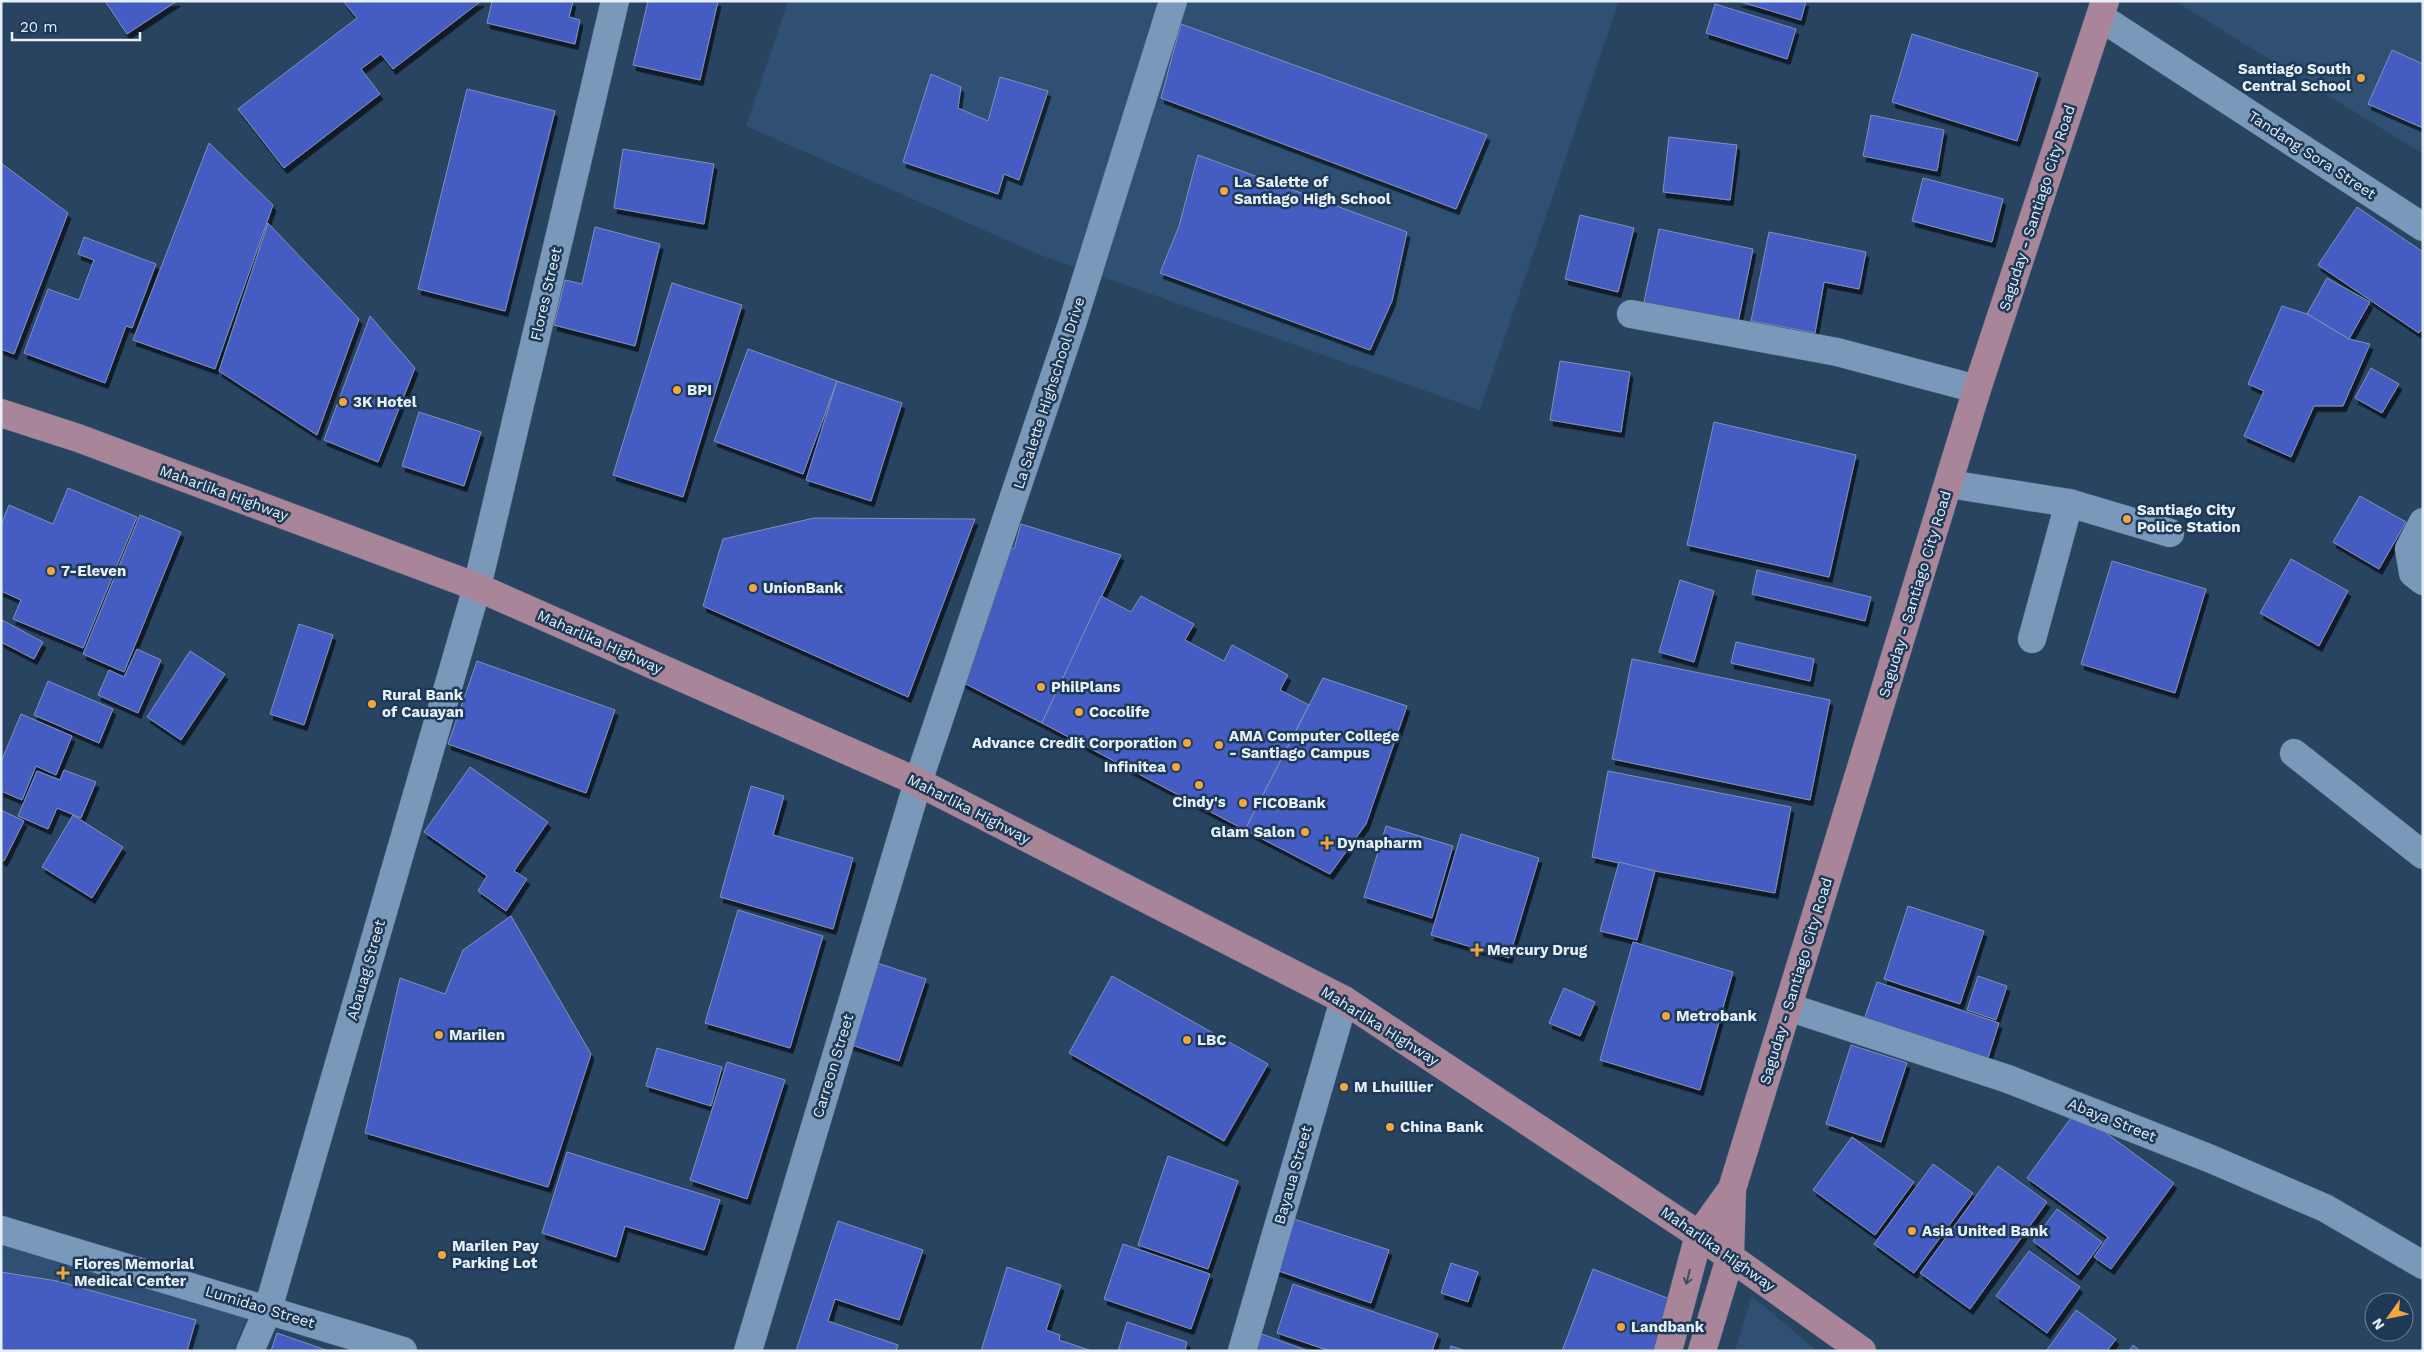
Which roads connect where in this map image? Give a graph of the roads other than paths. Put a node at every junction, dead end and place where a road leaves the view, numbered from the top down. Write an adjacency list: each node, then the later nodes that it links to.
1 (615, 1): 13 (street, Flores Street)
2 (1173, 1): 16 (street, La Salette Highschool Drive)
3 (2103, 9): 4 (street, Tandang Sora Street); 6 (main road, Saguday - Santiago City Road)
4 (2423, 227)
5 (1631, 314): 6 (street)
6 (1977, 389): 8 (main road, Saguday - Santiago City Road)
7 (1, 413): 13 (main road, Maharlika Highway)
8 (1948, 484): 9 (street); 19 (main road, Saguday - Santiago City Road)
9 (2069, 503): 11 (street); 14 (street)
10 (2423, 522): 12 (street)
11 (2170, 533)
12 (2423, 581)
13 (476, 587): 16 (main road, Maharlika Highway); 25 (street, Abauag Street)
14 (2032, 638)
15 (2294, 753): 17 (street)
16 (918, 782): 18 (main road, Maharlika Highway); 28 (street, Carreon Street)
17 (2423, 856)
18 (1344, 1000): 22 (main road, Maharlika Highway); 29 (street, Bayaua Street)
19 (1788, 1007): 20 (main road, Saguday - Santiago City Road); 24 (street, Abaya Street)
20 (1732, 1189): 22 (main road); 23 (main road)
21 (1, 1230): 25 (street, Lumidao Street)
22 (1699, 1235): 23 (main road, Maharlika Highway); 30 (main road, one-way to 30)
23 (1730, 1258): 31 (main road); 32 (main road, Maharlika Highway)
24 (2423, 1265)
25 (268, 1308): 26 (street, Abauag Street); 27 (street, Lumidao Street)
26 (250, 1351)
27 (403, 1351)
28 (748, 1351)
29 (1242, 1351)
30 (1668, 1351)
31 (1702, 1351)
32 (1862, 1351)

